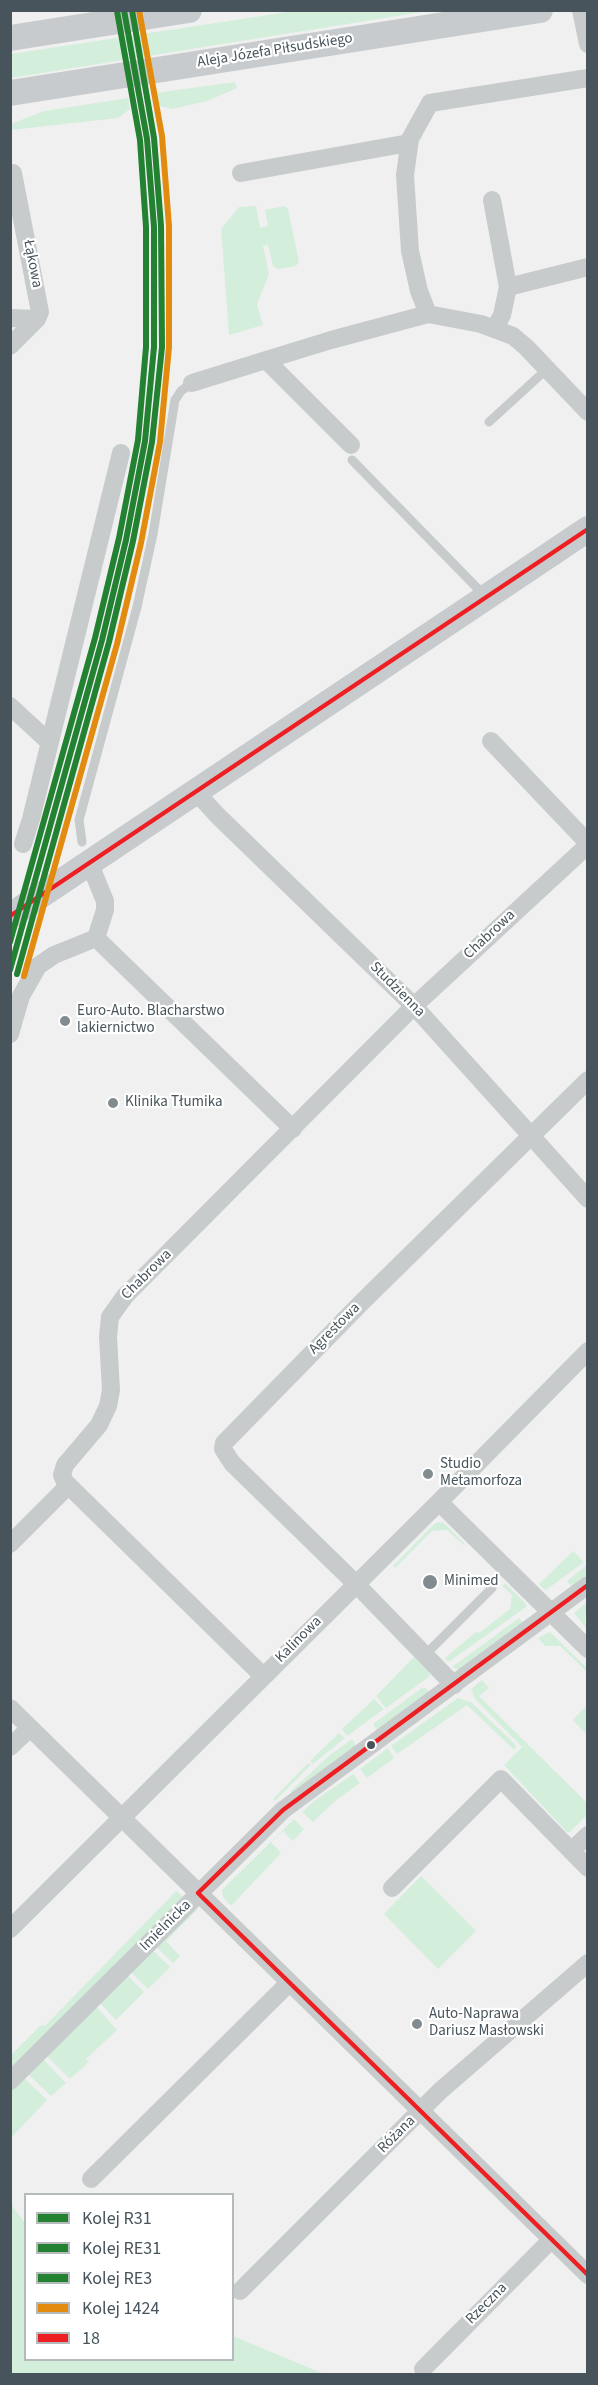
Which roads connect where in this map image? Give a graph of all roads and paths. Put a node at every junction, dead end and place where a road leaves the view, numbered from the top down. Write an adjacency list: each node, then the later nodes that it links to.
1 (189, 10): 4 (main road)
2 (540, 10): 7 (main road, Aleja Józefa Piłsudskiego)
3 (581, 10): 5 (street)
4 (10, 38)
5 (588, 44)
6 (588, 78): 8 (street)
7 (10, 93)
8 (409, 143): 10 (street); 15 (street)
9 (13, 173): 12 (street, Łąkowa)
10 (241, 173)
11 (492, 200): 14 (street)
12 (15, 204): 17 (street, Łąkowa)
13 (588, 267): 14 (street)
14 (508, 287): 18 (street)
15 (428, 314): 18 (street); 20 (street)
16 (10, 318): 17 (street)
17 (37, 319): 19 (street)
18 (495, 328): 21 (street)
19 (10, 346)
20 (266, 360): 22 (street); 26 (street)
21 (547, 369): 23 (street); 24 (lane)
22 (192, 383): 35 (lane)
23 (588, 411)
24 (489, 422)
25 (121, 453): 31 (street)
26 (352, 453): 28 (lane)
27 (588, 528): 28 (main road)
28 (486, 597): 32 (main road)
29 (10, 706): 31 (street)
30 (491, 741): 34 (street, Chabrowa)
31 (49, 742): 33 (street)
32 (195, 791): 35 (main road); 38 (street, Studzienna)
33 (23, 844)
34 (588, 844): 38 (street, Chabrowa)
35 (86, 852): 36 (main road); 37 (street)
36 (10, 916)
37 (96, 938): 39 (street); 41 (street)
38 (414, 1006): 41 (street, Chabrowa); 42 (street, Studzienna)
39 (10, 1034)
40 (588, 1080): 42 (street, Agrestowa)
41 (293, 1129): 45 (street, Chabrowa)
42 (531, 1135): 43 (street, Studzienna); 48 (street, Agrestowa)
43 (588, 1199)
44 (588, 1351): 46 (street, Kalinowa)
45 (67, 1487): 47 (street); 54 (street)
46 (439, 1502): 48 (street, Kalinowa); 51 (street)
47 (10, 1544)
48 (355, 1583): 53 (street); 54 (street, Kalinowa)
49 (588, 1585): 51 (street, Imielnicka)
50 (492, 1588): 53 (lane)
51 (550, 1613): 52 (street); 55 (street, Imielnicka)
52 (588, 1649)
53 (425, 1655): 55 (street)
54 (263, 1676): 59 (street, Kalinowa)
55 (454, 1685): 64 (street, Imielnicka)
56 (10, 1708): 57 (street)
57 (30, 1728): 58 (street); 59 (street)
58 (10, 1747)
59 (122, 1818): 64 (street); 65 (street, Kalinowa)
60 (588, 1835): 61 (street)
61 (571, 1851): 62 (street); 63 (street)
62 (588, 1868)
63 (392, 1888)
64 (198, 1893): 67 (street); 68 (street, Imielnicka)
65 (10, 1929)
66 (588, 1963): 69 (street, Różana)
67 (290, 1983): 69 (street); 70 (street)
68 (10, 2081)
69 (421, 2111): 71 (street); 73 (street, Różana)
70 (91, 2180)
71 (551, 2240): 72 (street); 74 (street, Rzeczna)
72 (588, 2275)
73 (240, 2291)
74 (423, 2369)

